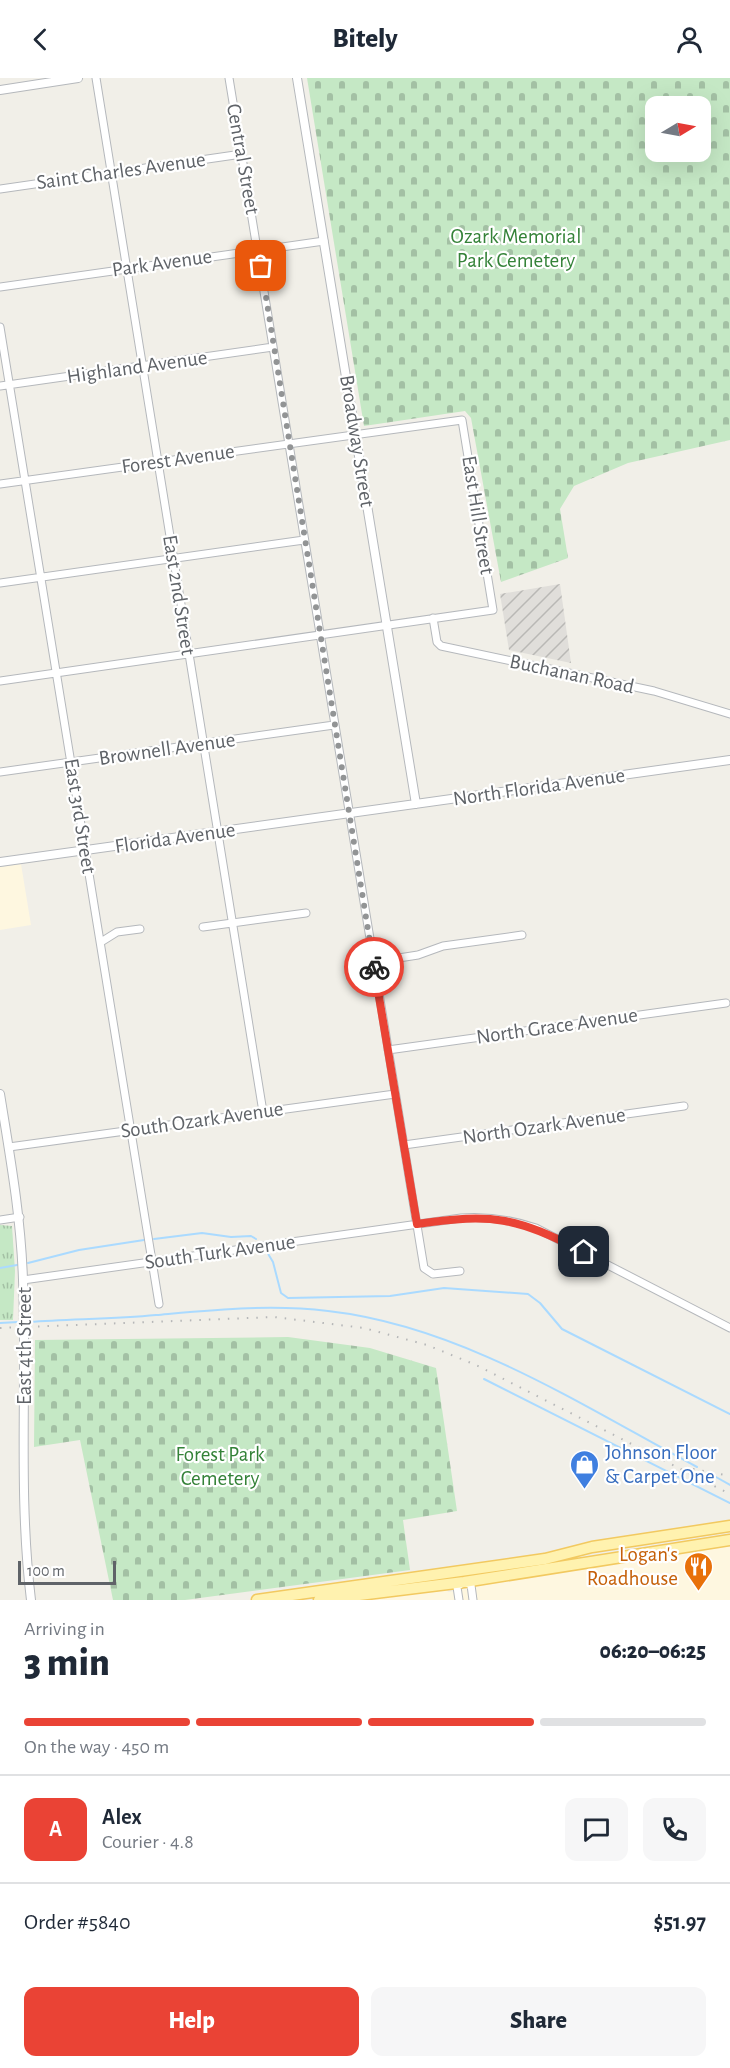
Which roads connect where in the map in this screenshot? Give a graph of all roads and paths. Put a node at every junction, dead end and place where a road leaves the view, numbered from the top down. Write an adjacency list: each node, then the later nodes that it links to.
1 (78, 78): 5 (street)
2 (96, 78): 7 (street, East 2nd Street)
3 (229, 78): 6 (street, Central Street)
4 (297, 79): 9 (street, Broadway Street)
5 (0, 90)
6 (242, 154): 7 (street, Saint Charles Avenue); 10 (street, Central Street)
7 (110, 173): 8 (street, Saint Charles Avenue); 11 (street, East 2nd Street)
8 (0, 189)
9 (324, 241): 10 (street, Park Avenue); 19 (street, Broadway Street)
10 (258, 249): 11 (street, Park Avenue); 14 (street, Central Street)
11 (126, 269): 12 (street, Park Avenue); 15 (street, East 2nd Street)
12 (0, 287)
13 (0, 327): 16 (street, East 3rd Street)
14 (273, 346): 15 (street, Highland Avenue); 20 (street, Central Street)
15 (142, 366): 16 (street, Highland Avenue); 21 (street, East 2nd Street)
16 (9, 385): 17 (street, Highland Avenue); 22 (street, East 3rd Street)
17 (0, 386)
18 (462, 420): 19 (street, Forest Avenue); 28 (street, East Hill Street)
19 (356, 435): 20 (street, Forest Avenue); 29 (street, Broadway Street)
20 (288, 443): 21 (street, Forest Avenue); 24 (street, Central Street)
21 (159, 462): 22 (street, Forest Avenue); 25 (street, East 2nd Street)
22 (25, 481): 23 (street, Forest Avenue); 26 (street, East 3rd Street)
23 (0, 484)
24 (304, 540): 25 (street); 30 (street, Central Street)
25 (173, 558): 26 (street); 31 (street, East 2nd Street)
26 (41, 578): 27 (street); 32 (street, East 3rd Street)
27 (0, 583)
28 (433, 618): 29 (street); 34 (street, Buchanan Road)
29 (387, 625): 30 (street); 40 (street, Broadway Street)
30 (320, 636): 31 (street); 35 (street, Central Street)
31 (189, 654): 32 (street); 36 (street, East 2nd Street)
32 (57, 674): 33 (street); 38 (street, East 3rd Street)
33 (0, 681)
34 (730, 714)
35 (334, 725): 36 (street, Brownell Avenue); 41 (street, Central Street)
36 (203, 743): 38 (street, Brownell Avenue); 42 (street, East 2nd Street)
37 (730, 760): 40 (street, North Florida Avenue)
38 (71, 762): 39 (street, Brownell Avenue); 43 (street, East 3rd Street)
39 (0, 772)
40 (416, 804): 41 (street, North Florida Avenue)
41 (349, 813): 42 (street, Florida Avenue); 51 (street, Central Street)
42 (217, 832): 43 (street, Florida Avenue); 46 (street, East 2nd Street)
43 (86, 850): 44 (street, Florida Avenue); 50 (street, East 3rd Street)
44 (0, 862)
45 (306, 913): 46 (street)
46 (232, 923): 47 (street); 57 (street, East 2nd Street)
47 (203, 927)
48 (140, 929): 50 (street)
49 (522, 935): 51 (street)
50 (101, 942): 58 (street, East 3rd Street)
51 (373, 962): 53 (street, Central Street)
52 (726, 1003): 53 (street, North Grace Avenue)
53 (388, 1050): 55 (street, Central Street)
54 (0, 1094): 60 (street, East 4th Street)
55 (395, 1094): 57 (street, South Ozark Avenue); 59 (street, Central Street)
56 (684, 1106): 59 (street, North Ozark Avenue)
57 (263, 1112): 58 (street, South Ozark Avenue)
58 (132, 1130): 60 (street, South Ozark Avenue); 64 (street, East 3rd Street)
59 (404, 1145): 63 (street, Central Street)
60 (9, 1147): 61 (street, East 4th Street)
61 (20, 1217): 62 (street); 66 (street, East 4th Street)
62 (0, 1220)
63 (417, 1224): 64 (street, South Turk Avenue); 65 (street, Central Street); 68 (street, South Turk Avenue)
64 (153, 1262): 66 (street, South Turk Avenue); 67 (street, East 3rd Street)
65 (460, 1270)
66 (23, 1280): 74 (street, East 4th Street)
67 (159, 1304)
68 (730, 1328)
69 (730, 1526): 73 (main road)
70 (730, 1540): 72 (main road)
71 (730, 1545): 72 (main road)
72 (647, 1551): 73 (main road)
73 (463, 1577): 75 (main road); 76 (main road); 77 (street); 78 (street)
74 (32, 1600)
75 (257, 1600)
76 (319, 1600)
77 (459, 1600)
78 (473, 1600)

